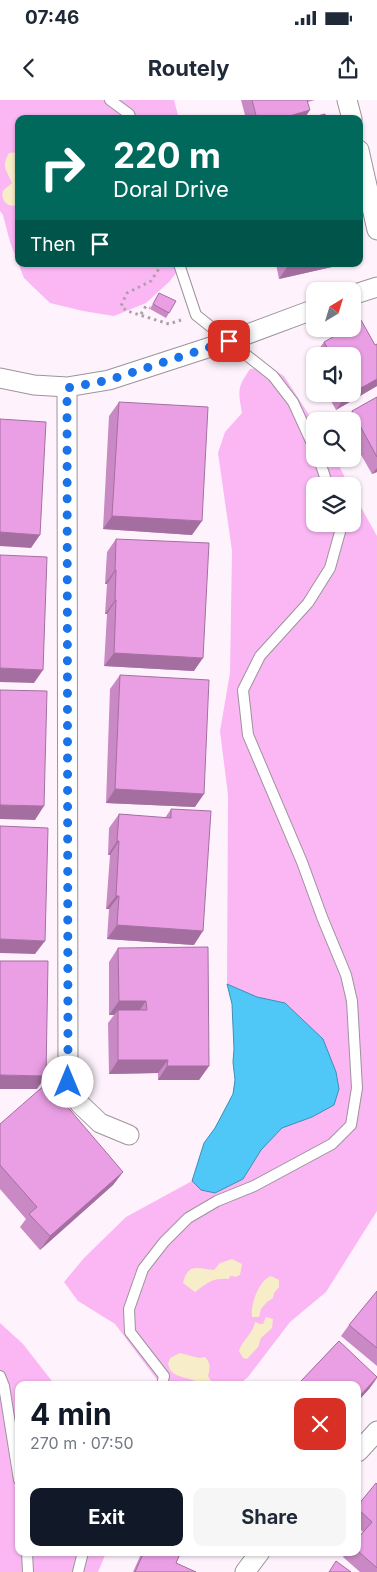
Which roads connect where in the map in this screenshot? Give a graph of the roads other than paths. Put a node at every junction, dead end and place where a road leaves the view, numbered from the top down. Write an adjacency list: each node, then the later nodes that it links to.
1 (110, 100): 3 (lane)
2 (347, 100): 4 (street)
3 (129, 115)
4 (351, 115)
5 (363, 168): 6 (street)
6 (377, 230)
7 (180, 267): 11 (lane)
8 (377, 287): 9 (street)
9 (361, 292)
10 (306, 312): 11 (street)
11 (229, 341): 13 (street); 14 (lane)
12 (0, 378): 13 (street)
13 (67, 388): 16 (street)
14 (306, 430)
15 (340, 532): 18 (lane)
16 (129, 1135)
17 (0, 1376): 21 (lane)
18 (163, 1381)
19 (377, 1431): 20 (street)
20 (361, 1449)
21 (15, 1455)
22 (27, 1556): 25 (lane)
23 (82, 1556): 26 (lane)
24 (257, 1556): 27 (street)
25 (28, 1572)
26 (78, 1572)
27 (245, 1572)

